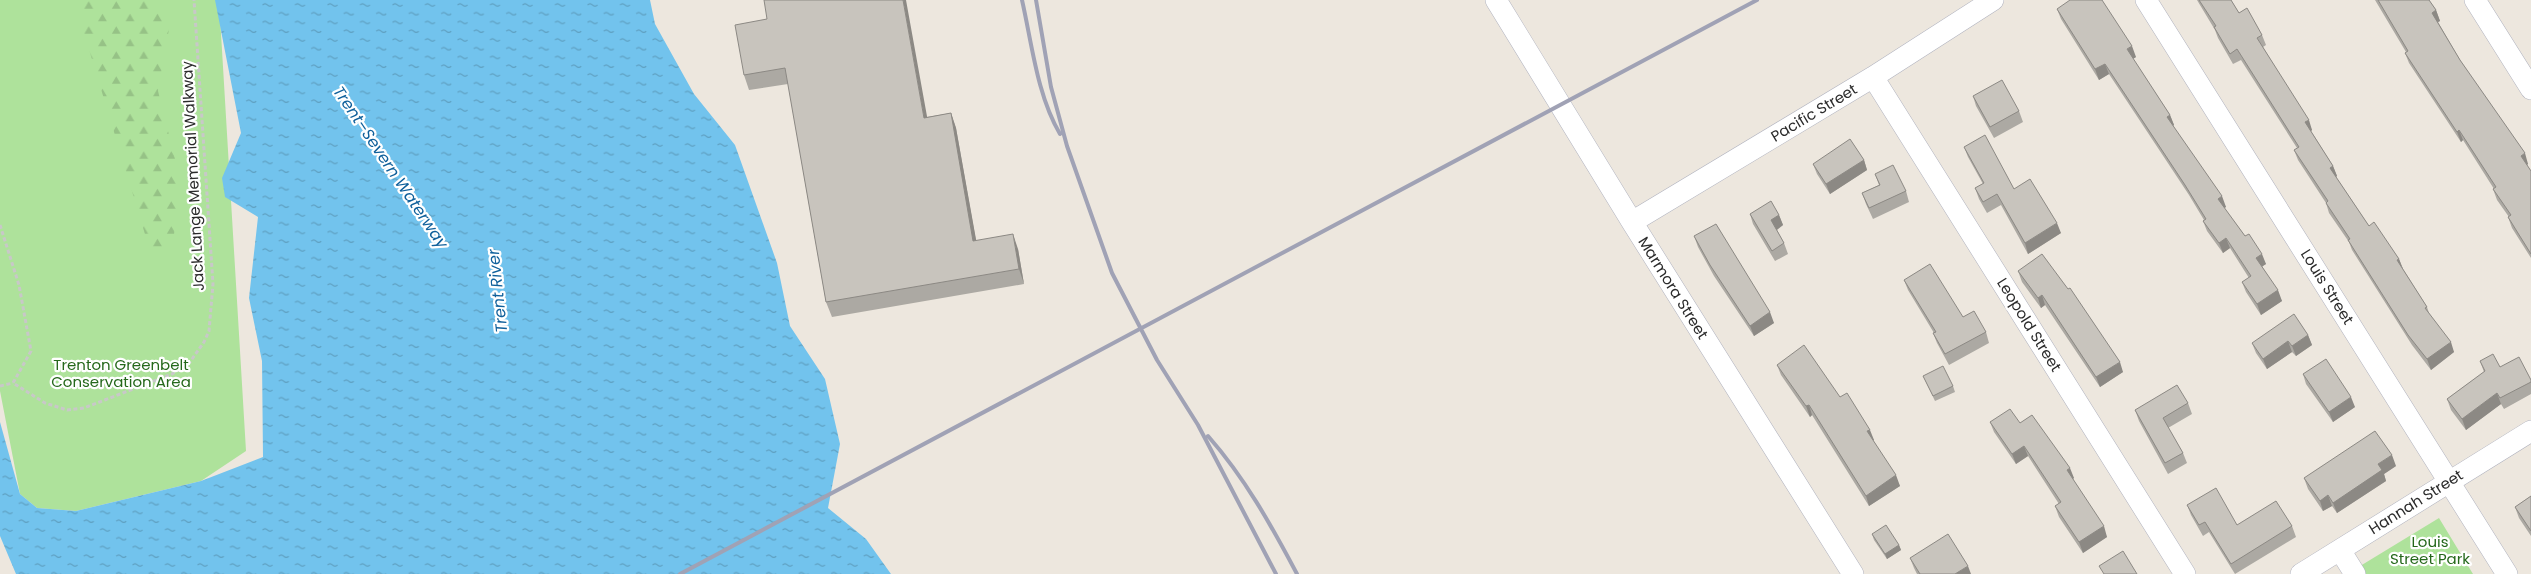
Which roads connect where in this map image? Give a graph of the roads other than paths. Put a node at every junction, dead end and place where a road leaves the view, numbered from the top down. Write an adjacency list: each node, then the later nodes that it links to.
1 (1496, 0): 7 (street, Marmora Street)
2 (1993, 0): 5 (street, Pacific Street)
3 (2146, 0): 9 (street, Louis Street)
4 (2475, 0): 6 (street)
5 (1873, 77): 7 (street, Pacific Street); 12 (street, Leopold Street)
6 (2531, 89)
7 (1632, 222): 11 (street, Marmora Street)
8 (2531, 431): 9 (street, Hannah Street)
9 (2450, 481): 10 (street, Hannah Street); 15 (street, Louis Street)
10 (2340, 550): 13 (street, Hannah Street); 14 (street)
11 (1852, 574)
12 (2185, 574)
13 (2302, 574)
14 (2355, 574)
15 (2507, 574)

